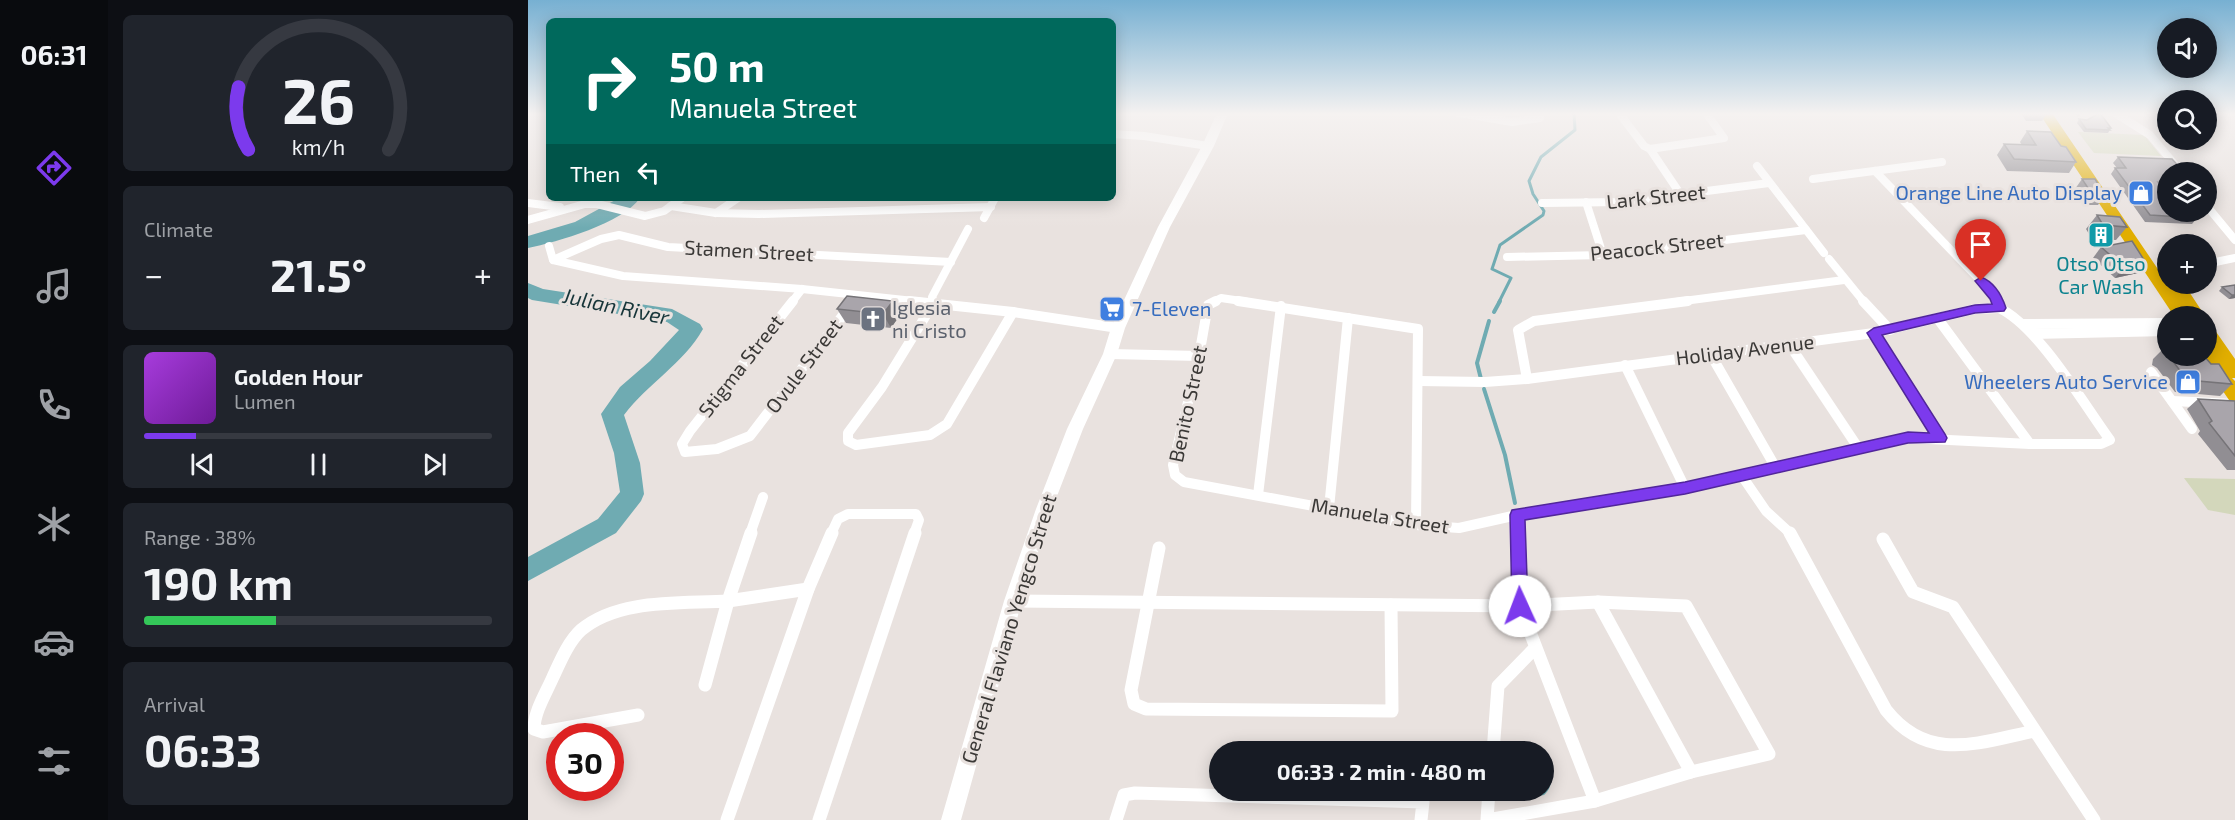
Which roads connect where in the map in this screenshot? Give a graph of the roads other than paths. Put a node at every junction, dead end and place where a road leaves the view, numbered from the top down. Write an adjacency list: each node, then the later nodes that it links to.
1 (1205, 151): 46 (main road, General Flaviano Yengco Street)
2 (1652, 151): 10 (street)
3 (2073, 151): 34 (highway)
4 (2083, 151): 32 (highway)
5 (1942, 162): 7 (street)
6 (1757, 166): 9 (street)
7 (1875, 171): 8 (street); 40 (street)
8 (1813, 179)
9 (1769, 183): 10 (street, Lark Street); 24 (street)
10 (1682, 195): 14 (street, Lark Street)
11 (678, 201): 17 (street)
12 (734, 201): 19 (street)
13 (993, 202): 19 (street); 20 (street)
14 (1586, 202): 16 (street, Lark Street); 27 (street)
15 (528, 203): 18 (street)
16 (1542, 203)
17 (672, 206): 18 (street); 19 (street)
18 (565, 207): 22 (street)
19 (716, 213)
20 (984, 218)
21 (2217, 218): 25 (street)
22 (528, 220)
23 (968, 230): 31 (street)
24 (1806, 230): 27 (street, Peacock Street); 35 (street)
25 (2235, 240)
26 (549, 246): 30 (street)
27 (1604, 255): 28 (street, Peacock Street)
28 (1507, 257)
29 (2235, 258): 33 (street)
30 (553, 260): 31 (street, Stamen Street); 36 (street)
31 (951, 262): 38 (street)
32 (2157, 262)
33 (2217, 262)
34 (2157, 264)
35 (1844, 280): 47 (street); 60 (street)
36 (802, 289): 37 (street); 66 (street, Stigma Street)
37 (857, 296): 38 (street); 66 (street, Ovule Street)
38 (933, 304): 41 (street); 41 (street)
39 (1281, 306): 42 (street); 55 (street, Benito Street); 74 (street)
40 (2000, 308): 43 (street, Holiday Avenue); 45 (street)
41 (1013, 312): 46 (street)
42 (1348, 318): 61 (street); 76 (street)
43 (1938, 319): 47 (street, Holiday Avenue); 68 (street)
44 (2157, 323): 45 (street)
45 (2024, 324): 50 (street)
46 (1118, 328): 53 (main road, General Flaviano Yengco Street)
47 (1890, 330): 49 (street, Holiday Avenue)
48 (2157, 331): 50 (street)
49 (1874, 333): 51 (street, Holiday Avenue); 67 (street)
50 (2033, 334): 68 (street, Manuela Street)
51 (1789, 344): 54 (street, Holiday Avenue); 69 (street)
52 (2217, 346): 59 (highway)
53 (1110, 354): 55 (street); 83 (main road, General Flaviano Yengco Street)
54 (1711, 355): 56 (street, Holiday Avenue); 70 (street)
55 (1199, 356): 71 (street, Benito Street)
56 (1625, 365): 60 (street, Holiday Avenue); 73 (street)
57 (2215, 366): 62 (highway)
58 (2151, 372): 63 (street)
59 (2235, 372)
60 (1527, 379): 61 (street, Holiday Avenue)
61 (1419, 381): 78 (street)
62 (2235, 395)
63 (2172, 401): 64 (street); 65 (street)
64 (2235, 404)
65 (2192, 429)
66 (750, 436)
67 (1940, 438): 68 (street, Manuela Street); 69 (street, Manuela Street)
68 (2030, 444)
69 (1859, 449): 70 (street, Manuela Street)
70 (1776, 468): 72 (street, Manuela Street)
71 (1175, 475): 74 (street, Manuela Street)
72 (1742, 476): 73 (street, Manuela Street); 91 (street)
73 (1685, 488): 77 (street, Manuela Street)
74 (1258, 495): 76 (street, Manuela Street)
75 (763, 497): 82 (street)
76 (1329, 508): 78 (street, Manuela Street)
77 (1517, 515): 78 (street, Manuela Street); 87 (street)
78 (1416, 525)
79 (1883, 539): 91 (street)
80 (1159, 548): 84 (street)
81 (808, 589): 82 (street); 96 (street); 97 (street)
82 (728, 601): 89 (street); 90 (street)
83 (1013, 601): 84 (street); 98 (main road, General Flaviano Yengco Street)
84 (1150, 602): 86 (street); 86 (street)
85 (1598, 603): 87 (street); 93 (street); 93 (street)
86 (1391, 605): 87 (street)
87 (1520, 606): 88 (street)
88 (1535, 648): 92 (street); 95 (street)
89 (705, 685)
90 (638, 715)
91 (2034, 731): 101 (street)
92 (1493, 741)
93 (1691, 772): 95 (street)
94 (1488, 801): 95 (street)
95 (1595, 801)
96 (727, 820)
97 (819, 820)
98 (951, 820)
99 (1116, 820): 100 (street)
100 (1421, 820)
101 (2094, 820)

